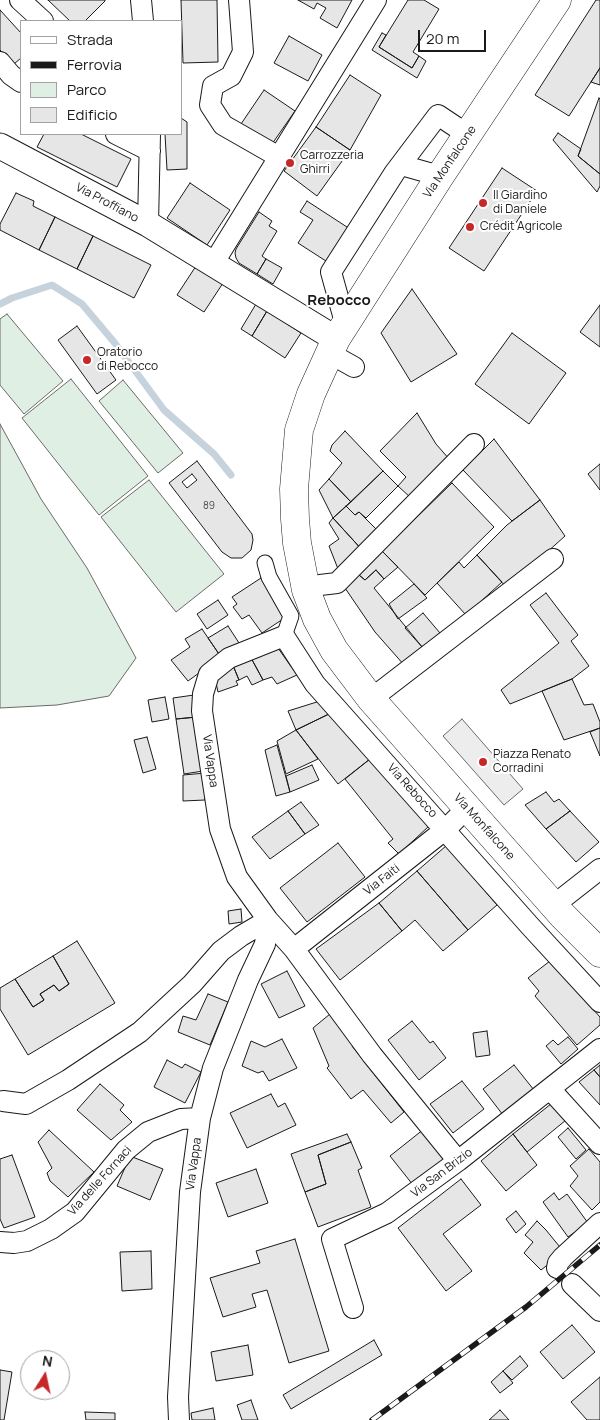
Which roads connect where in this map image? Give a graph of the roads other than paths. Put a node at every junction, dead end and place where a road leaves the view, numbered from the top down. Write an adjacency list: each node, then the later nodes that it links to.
1 (20, 0): 6 (street)
2 (141, 0): 7 (street)
3 (239, 0): 14 (street)
4 (376, 0): 14 (street)
5 (557, 0): 11 (main road, Via Monfalcone)
6 (43, 20)
7 (143, 20)
8 (0, 62): 9 (street)
9 (20, 81)
10 (120, 135): 12 (street)
11 (468, 135): 15 (street); 16 (main road, Via Monfalcone)
12 (150, 142): 17 (street)
13 (0, 146): 17 (street, Via Proffiano)
14 (279, 157): 18 (street)
15 (401, 165): 16 (street); 19 (street)
16 (440, 176): 19 (main road, Via Monfalcone)
17 (148, 224): 18 (street, Via Proffiano)
18 (213, 264): 19 (street, Via Proffiano)
19 (337, 340): 20 (street); 24 (main road, Via Monfalcone)
20 (354, 367)
21 (474, 444): 24 (street)
22 (553, 559): 26 (street)
23 (265, 563): 25 (street)
24 (306, 590): 26 (main road, Via Monfalcone)
25 (284, 636): 28 (street, Via Rebocco); 31 (street, Via Vappa)
26 (371, 699): 27 (main road, Via Monfalcone)
27 (467, 808): 28 (street, Via Faiti); 30 (main road, Via Monfalcone)
28 (446, 829): 32 (street, Via Faiti); 34 (street, Via Rebocco)
29 (600, 870): 30 (street)
30 (554, 905): 33 (main road, Via Monfalcone)
31 (268, 920): 32 (street, Via Vappa); 37 (street); 38 (street, Via Vappa)
32 (294, 949): 40 (street, Via Vappa)
33 (600, 953)
34 (600, 1002)
35 (600, 1049): 36 (street, Via San Brizio)
36 (550, 1089): 39 (street); 40 (street, Via San Brizio)
37 (3, 1102)
38 (200, 1118): 42 (street, Via delle Fornaci); 47 (street, Via Vappa)
39 (600, 1144)
40 (458, 1161): 45 (street, Via San Brizio)
41 (600, 1223): 43 (street)
42 (0, 1242)
43 (557, 1268)
44 (572, 1284): 46 (street)
45 (353, 1308)
46 (600, 1311)
47 (179, 1420)

